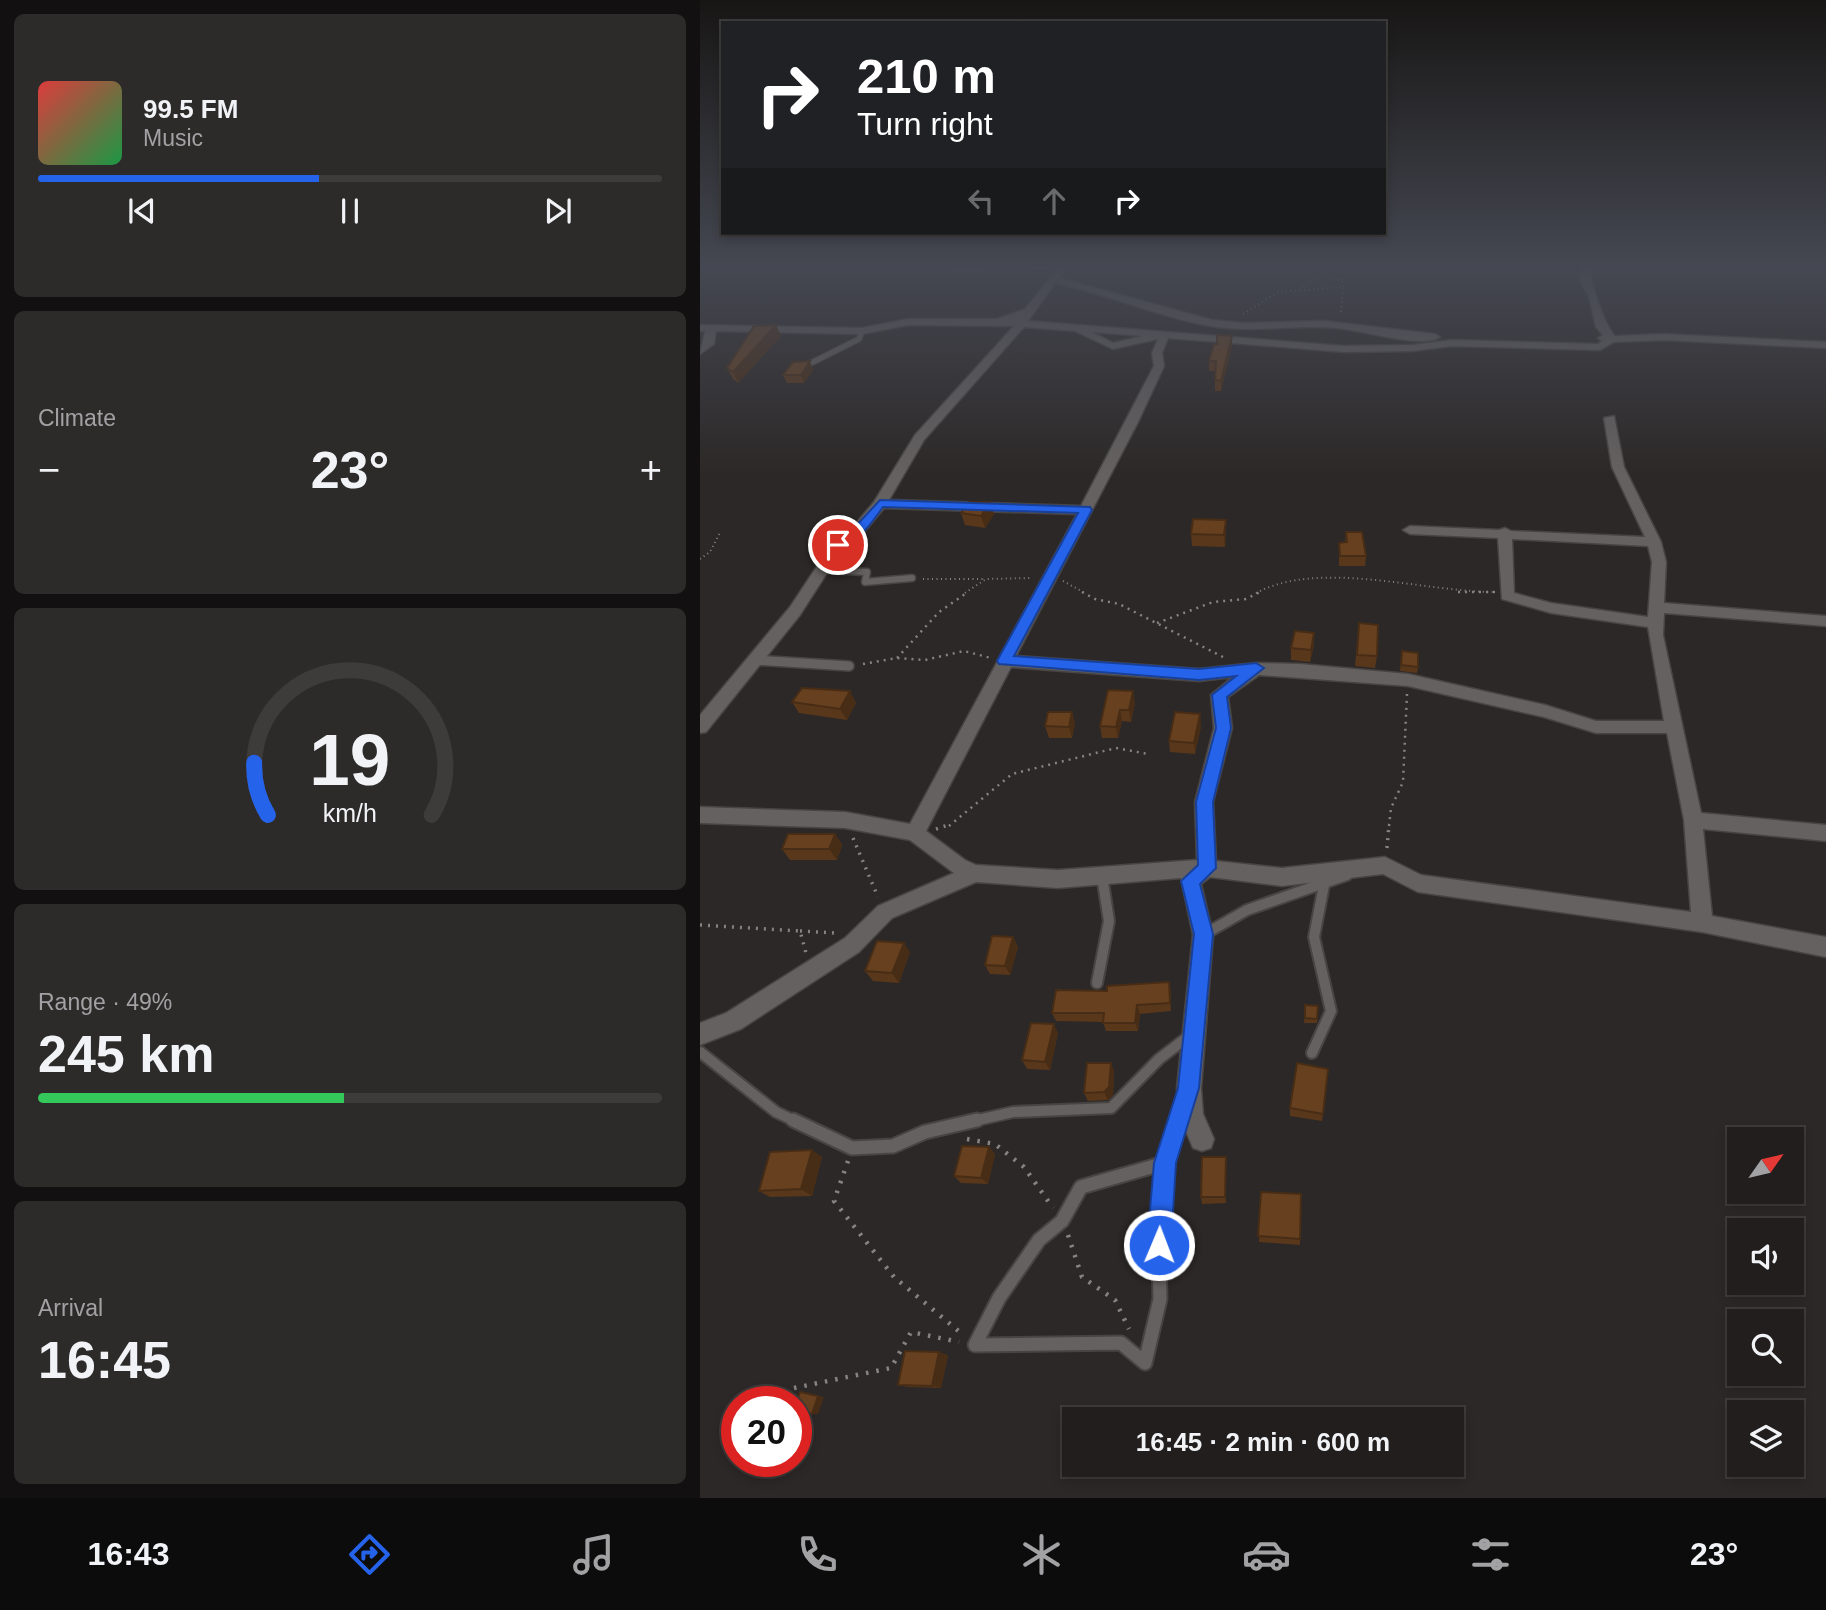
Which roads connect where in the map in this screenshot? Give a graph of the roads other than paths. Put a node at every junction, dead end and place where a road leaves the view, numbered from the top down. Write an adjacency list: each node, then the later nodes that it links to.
1 (707, 337): 13 (street)
2 (860, 337): 14 (lane)
3 (1010, 337): 16 (street)
4 (1091, 337): 5 (street)
5 (1153, 337)
6 (1163, 337): 17 (street)
7 (1217, 337): 11 (street)
8 (1430, 337): 11 (street)
9 (1588, 337): 10 (street)
10 (1612, 339): 11 (street); 12 (street)
11 (1452, 343)
12 (1826, 345)
13 (700, 351)
14 (809, 365)
15 (1611, 418): 20 (street)
16 (880, 504): 17 (street); 21 (street)
17 (1086, 510): 26 (street)
18 (1410, 530): 19 (street)
19 (1505, 532): 20 (street); 23 (street)
20 (1654, 542): 23 (street)
21 (822, 570): 22 (lane); 25 (street)
22 (912, 579)
23 (1656, 615): 24 (street); 30 (street)
24 (1826, 621)
25 (753, 660): 27 (lane); 29 (street)
26 (1004, 661): 28 (street); 33 (street)
27 (849, 666)
28 (1256, 668): 30 (street); 35 (street)
29 (700, 727)
30 (1674, 727): 32 (street)
31 (704, 812): 33 (street)
32 (1693, 820): 34 (street); 40 (street)
33 (915, 833): 37 (street)
34 (1826, 833)
35 (1207, 868): 36 (street); 38 (street); 41 (street)
36 (1358, 870): 39 (lane); 40 (street)
37 (975, 873): 38 (street); 45 (street)
38 (1101, 876): 43 (lane)
39 (1324, 885): 41 (lane); 47 (lane)
40 (1702, 923): 42 (street)
41 (1203, 934): 44 (street)
42 (1826, 947)
43 (1097, 983)
44 (1194, 1033): 46 (lane); 48 (street)
45 (700, 1034)
46 (700, 1052)
47 (1312, 1053)
48 (1189, 1088): 49 (street); 50 (lane)
49 (1202, 1139)
50 (1165, 1163): 50 (lane)

